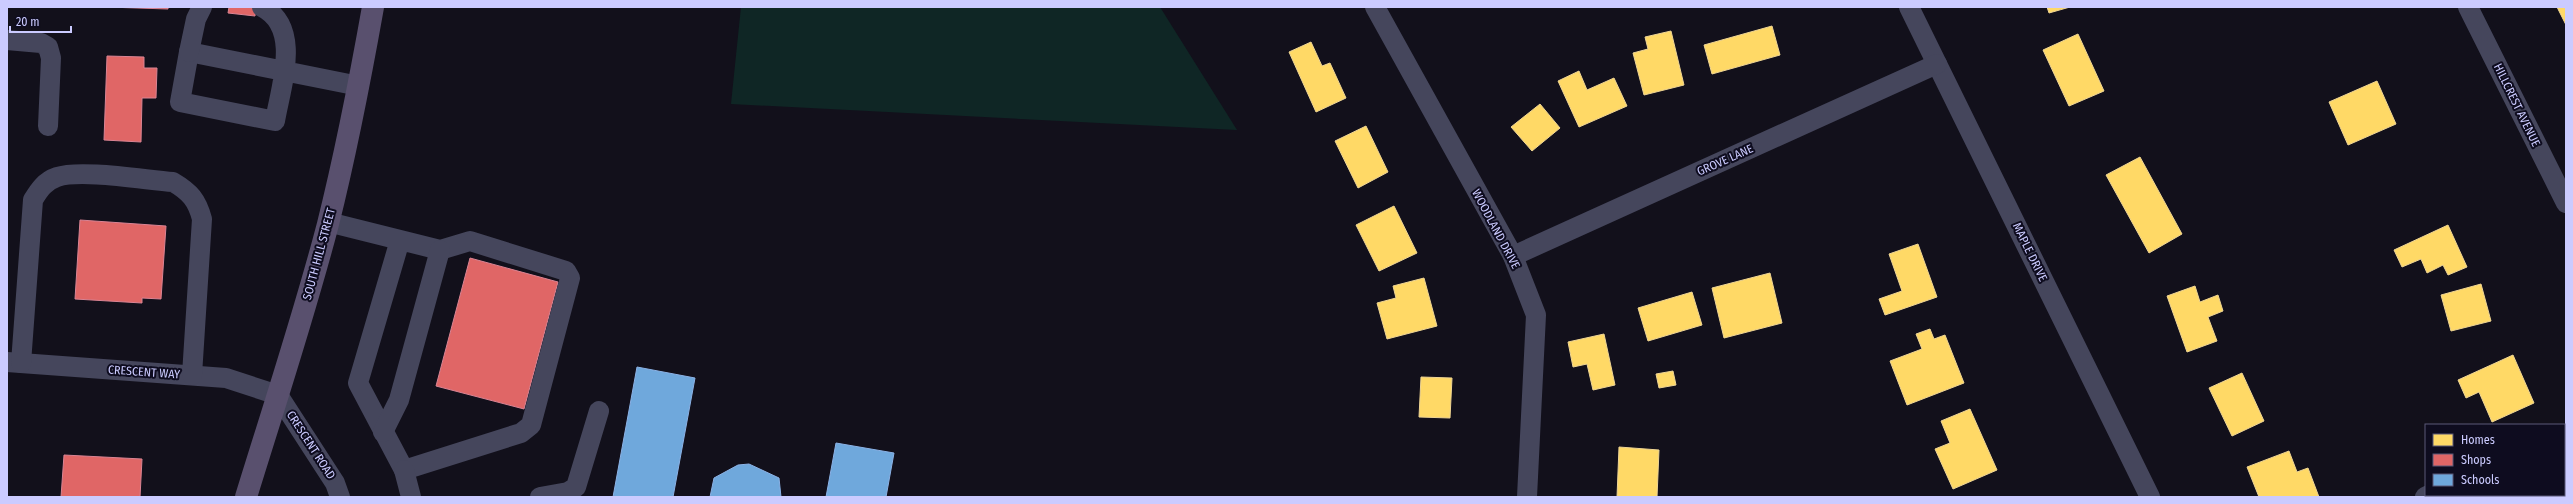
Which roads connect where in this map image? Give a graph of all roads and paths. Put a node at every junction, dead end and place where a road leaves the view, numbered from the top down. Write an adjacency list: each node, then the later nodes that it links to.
1 (262, 7): 10 (street)
2 (373, 7): 11 (main road, SOUTH HILL STREET)
3 (1375, 7): 17 (street, WOODLAND DRIVE)
4 (1909, 7): 9 (street, MAPLE DRIVE)
5 (2468, 7): 13 (street, HILLCREST AVENUE)
6 (199, 13): 8 (street)
7 (7, 40): 12 (street)
8 (189, 52): 10 (street); 10 (street)
9 (1937, 64): 17 (street, GROVE LANE); 29 (street, MAPLE DRIVE)
10 (284, 71): 11 (street)
11 (359, 86): 14 (main road, SOUTH HILL STREET)
12 (48, 126)
13 (2566, 203)
14 (328, 222): 15 (street); 20 (main road, SOUTH HILL STREET)
15 (400, 240): 16 (street); 22 (street)
16 (440, 250): 22 (street); 23 (street)
17 (1513, 256): 28 (street, WOODLAND DRIVE)
18 (14, 363): 19 (street, CRESCENT WAY); 19 (street)
19 (192, 375): 20 (street, CRESCENT WAY)
20 (278, 395): 24 (main road, SOUTH HILL STREET); 25 (street, CRESCENT ROAD)
21 (599, 411): 27 (street)
22 (383, 432): 23 (street)
23 (404, 470): 26 (street)
24 (246, 497)
25 (340, 497)
26 (411, 497)
27 (540, 497)
28 (1527, 497)
29 (2150, 497)

